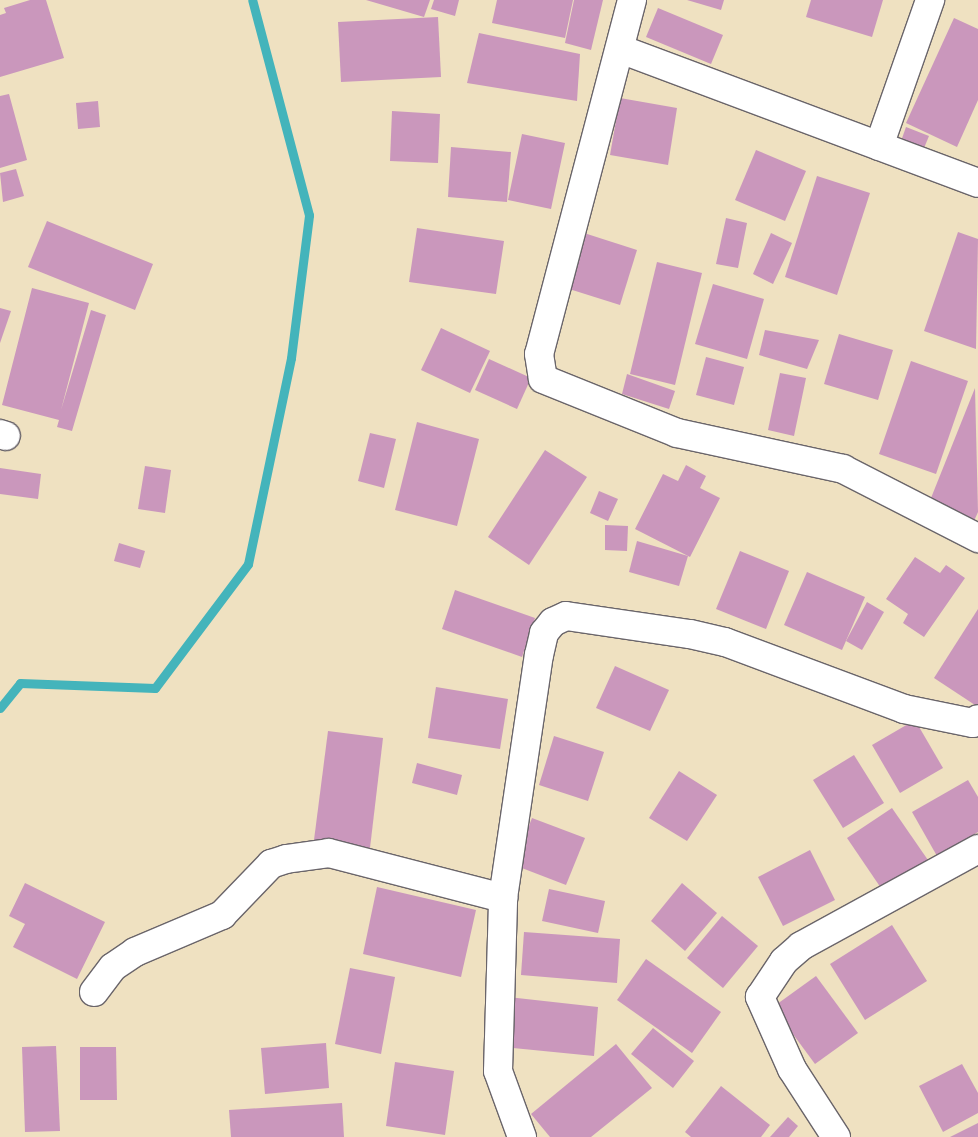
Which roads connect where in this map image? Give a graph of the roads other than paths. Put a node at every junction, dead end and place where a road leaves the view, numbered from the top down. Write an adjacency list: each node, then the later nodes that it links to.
1 (632, 0): 3 (street)
2 (930, 0): 4 (street)
3 (620, 49): 4 (street); 6 (street)
4 (879, 146): 5 (street)
5 (978, 183)
6 (978, 538)
7 (976, 725): 9 (street)
8 (978, 850): 12 (street)
9 (503, 898): 10 (street); 11 (street)
10 (94, 992)
11 (522, 1137)
12 (836, 1137)

